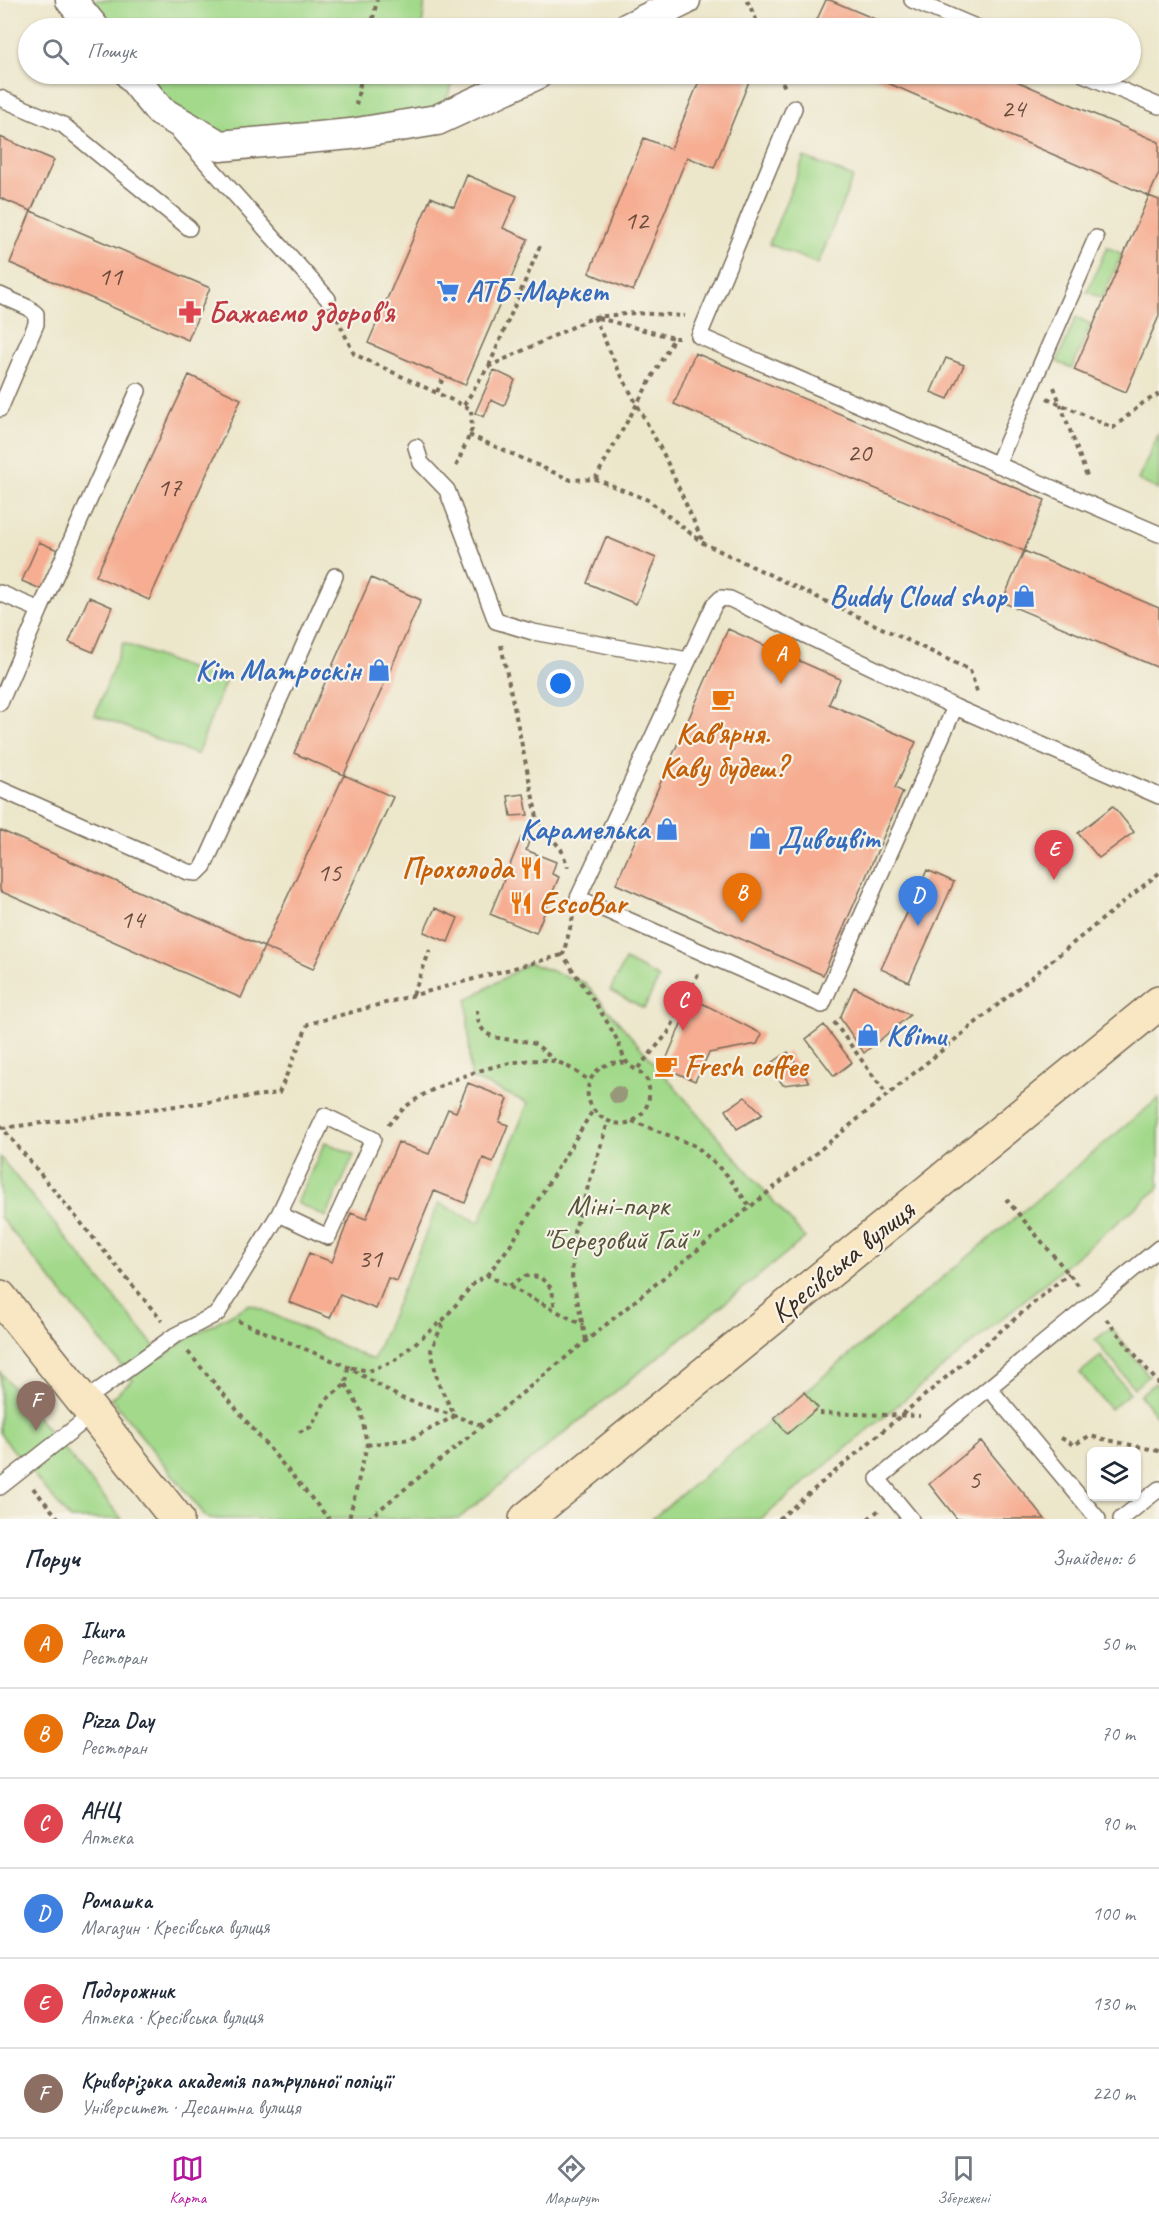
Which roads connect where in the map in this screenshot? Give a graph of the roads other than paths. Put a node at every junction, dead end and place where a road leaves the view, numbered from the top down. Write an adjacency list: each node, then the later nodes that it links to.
1 (72, 0): 4 (street)
2 (685, 0): 5 (street)
3 (912, 0): 6 (lane)
4 (86, 18)
5 (648, 18)
6 (954, 18)
7 (138, 84): 13 (street)
8 (515, 84): 13 (street)
9 (1107, 84): 11 (lane)
10 (0, 98): 14 (lane)
11 (1159, 106)
12 (794, 108): 21 (lane)
13 (160, 111): 17 (lane)
14 (189, 228)
15 (1096, 238): 21 (lane)
16 (0, 295): 19 (lane)
17 (328, 299)
18 (138, 391): 25 (lane)
19 (0, 409)
20 (416, 447): 26 (lane)
21 (998, 465): 22 (lane)
22 (1159, 534)
23 (335, 576): 29 (lane)
24 (0, 593): 25 (lane)
25 (40, 610): 27 (lane)
26 (688, 660): 28 (lane); 28 (lane)
27 (0, 703)
28 (955, 707): 30 (lane)
29 (0, 789)
30 (1159, 796)
31 (1159, 1003): 40 (street, Кресівська вулиця)
32 (279, 1214): 32 (lane); 36 (lane)
33 (1159, 1248): 35 (lane)
34 (0, 1297): 36 (street)
35 (989, 1388): 41 (lane); 42 (lane)
36 (89, 1407): 37 (lane); 39 (street)
37 (0, 1487)
38 (1159, 1489): 43 (lane)
39 (177, 1519)
40 (526, 1519)
41 (911, 1519)
42 (1098, 1519)
43 (1121, 1519)

